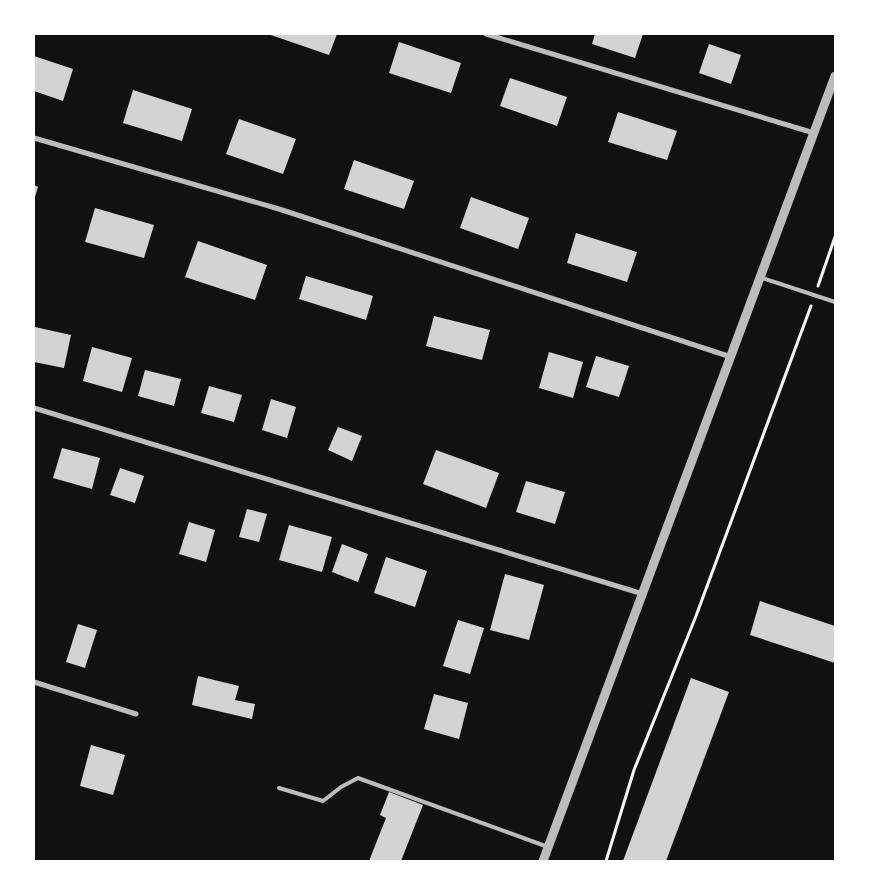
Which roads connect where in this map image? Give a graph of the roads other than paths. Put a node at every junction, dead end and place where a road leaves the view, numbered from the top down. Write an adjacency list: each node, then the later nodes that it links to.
1 (486, 34): 3 (street)
2 (835, 76): 3 (street)
3 (814, 133): 5 (street)
4 (34, 138): 7 (street)
5 (760, 278): 6 (lane); 7 (street)
6 (835, 302)
7 (731, 357): 9 (street)
8 (34, 408): 9 (street)
9 (643, 594): 13 (street)
10 (34, 682): 11 (street)
11 (136, 714)
12 (279, 788): 13 (lane)
13 (549, 847): 14 (street)
14 (543, 861)

